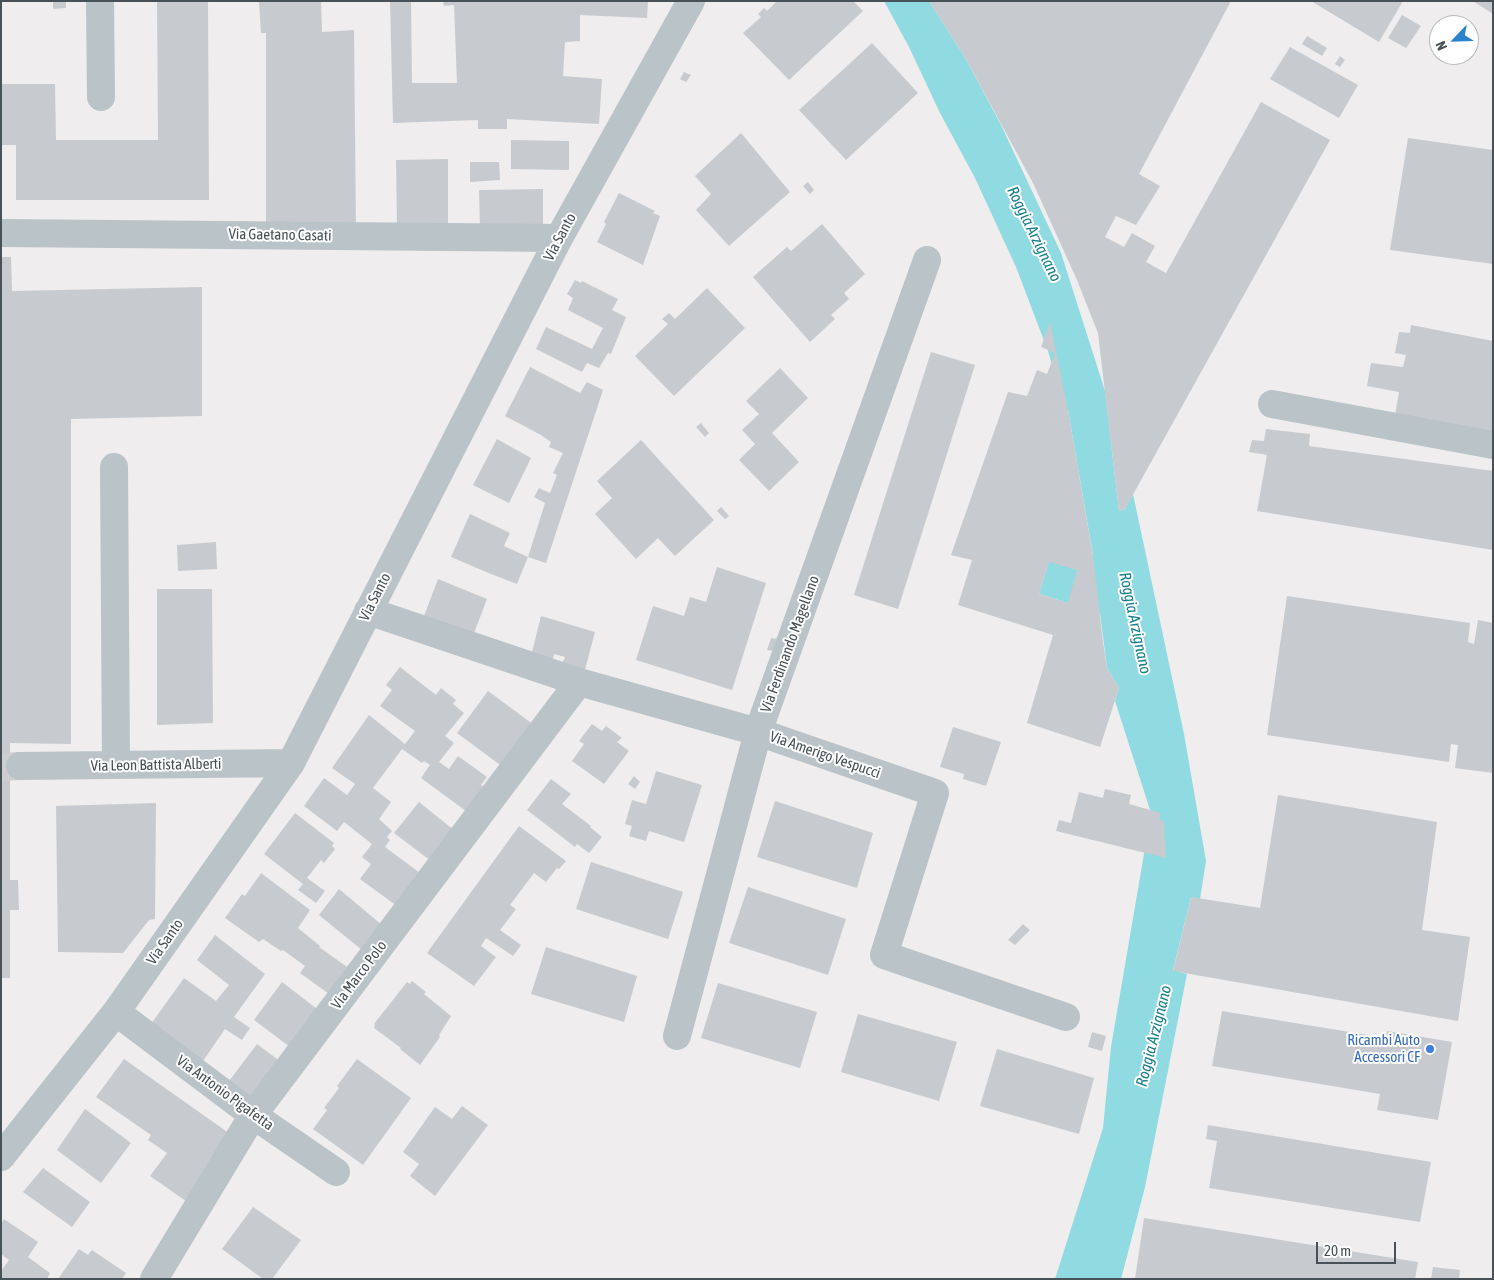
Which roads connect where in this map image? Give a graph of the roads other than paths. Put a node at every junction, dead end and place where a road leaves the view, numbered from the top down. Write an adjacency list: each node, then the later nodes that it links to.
1 (100, 1): 3 (street)
2 (691, 1): 5 (street, Via Santo)
3 (101, 97)
4 (1, 233): 5 (street, Via Gaetano Casati)
5 (559, 238): 10 (street, Via Santo)
6 (927, 260): 12 (street, Via Ferdinando Magellano)
7 (1272, 404): 8 (street)
8 (1493, 446)
9 (114, 467): 14 (street)
10 (368, 611): 11 (street, Via Amerigo Vespucci); 13 (street, Via Santo)
11 (579, 682): 12 (street, Via Amerigo Vespucci); 19 (street, Via Marco Polo)
12 (758, 732): 17 (street, Via Amerigo Vespucci); 18 (street, Via Ferdinando Magellano)
13 (291, 763): 14 (street, Via Leon Battista Alberti); 16 (street, Via Santo)
14 (116, 765): 15 (street, Via Leon Battista Alberti)
15 (20, 766)
16 (116, 1012): 19 (street, Via Antonio Pigafetta); 20 (street, Via Santo)
17 (1066, 1018)
18 (677, 1036)
19 (253, 1115): 21 (street, Via Antonio Pigafetta); 22 (street, Via Marco Polo)
20 (1, 1157)
21 (336, 1172)
22 (154, 1279)

